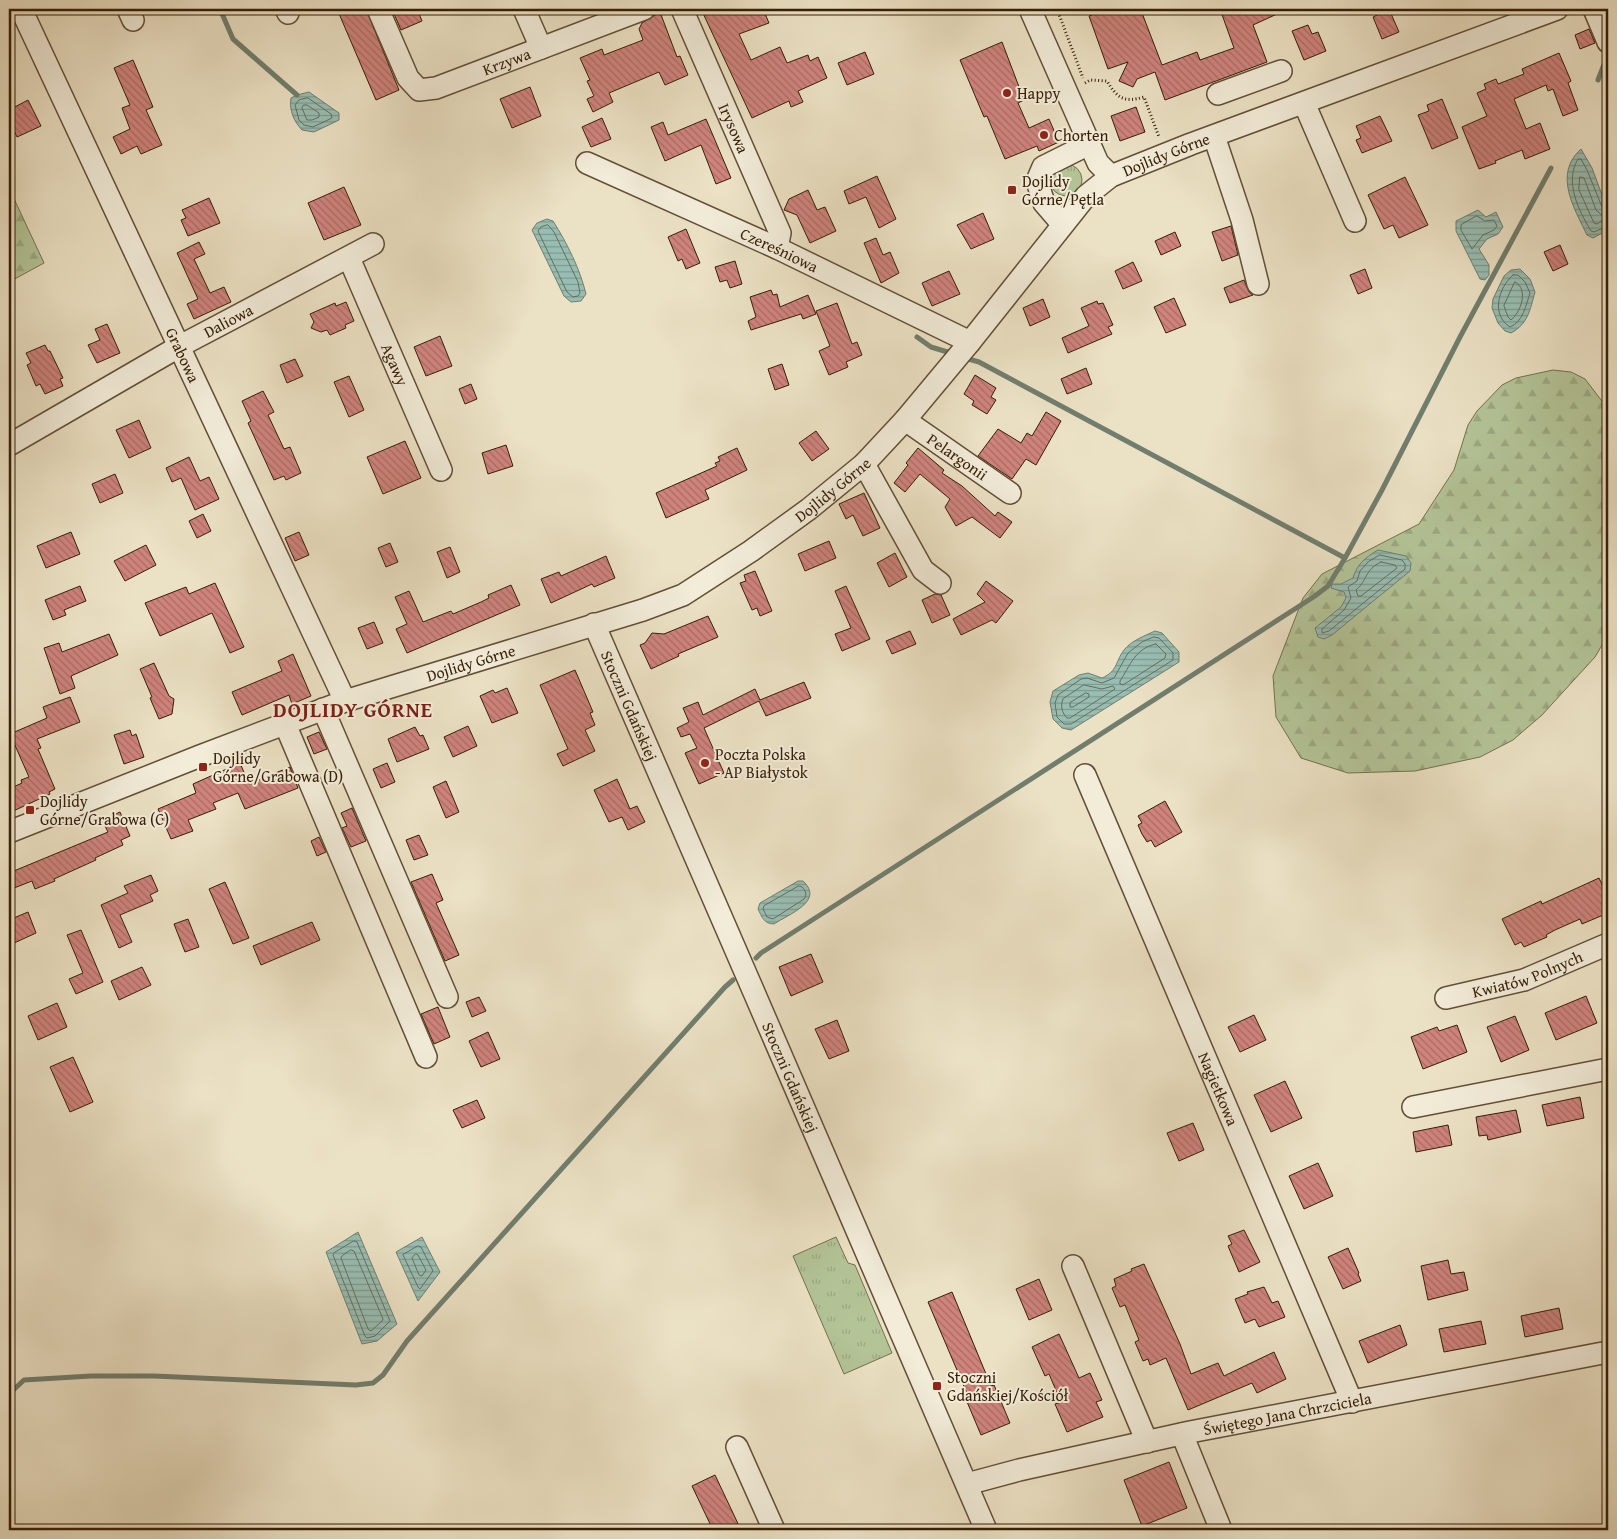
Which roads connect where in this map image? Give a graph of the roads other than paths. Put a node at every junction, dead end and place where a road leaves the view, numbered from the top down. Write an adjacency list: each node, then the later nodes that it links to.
1 (21, 9): 25 (street, Grabowa)
2 (378, 9): 10 (street, Krzywa)
3 (524, 9): 10 (street)
4 (644, 9): 10 (street, Krzywa)
5 (682, 9): 21 (street, Irysowa)
6 (1030, 9): 14 (street)
7 (1557, 9): 13 (street, Dojlidy Górne)
8 (1594, 9): 9 (street)
9 (1608, 42)
10 (541, 48)
11 (1281, 71): 12 (street)
12 (1218, 94)
13 (1304, 103): 15 (street, Dojlidy Górne); 18 (street)
14 (1086, 136): 17 (street); 19 (street)
15 (1214, 136): 17 (street, Dojlidy Górne); 23 (street)
16 (587, 163): 21 (street, Czereśniowa)
17 (1111, 176): 19 (street, Dojlidy Górne)
18 (1355, 221)
19 (1062, 224): 24 (street, Dojlidy Górne)
20 (373, 244): 22 (street, Daliowa)
21 (777, 248): 24 (street, Czereśniowa)
22 (348, 258): 25 (street, Daliowa); 29 (street, Agawy)
23 (1258, 284)
24 (970, 342): 26 (street, Dojlidy Górne)
25 (180, 346): 27 (street, Daliowa); 33 (street, Grabowa)
26 (905, 420): 28 (street, Dojlidy Górne); 30 (street, Pelargonii)
27 (9, 445)
28 (864, 464): 31 (street); 32 (street, Dojlidy Górne)
29 (441, 470)
30 (1010, 493)
31 (940, 583)
32 (594, 624): 33 (street, Dojlidy Górne); 50 (street, Stoczni Gdańskiej)
33 (345, 701): 34 (street, Dojlidy Górne)
34 (323, 709): 35 (street, Dojlidy Górne); 39 (street)
35 (285, 724): 37 (street, Dojlidy Górne); 41 (street)
36 (1085, 775): 46 (street, Nagietkowa)
37 (9, 832)
38 (1608, 944): 40 (street, Kwiatów Polnych)
39 (447, 998)
40 (1446, 998)
41 (426, 1057)
42 (1608, 1070): 43 (street)
43 (1413, 1107)
44 (1073, 1266): 48 (street)
45 (1608, 1352): 46 (street, Świętego Jana Chrzciciela)
46 (1352, 1402): 47 (street, Świętego Jana Chrzciciela)
47 (1182, 1434): 48 (street, Świętego Jana Chrzciciela); 53 (street)
48 (1147, 1442): 50 (street, Świętego Jana Chrzciciela)
49 (737, 1447): 51 (street)
50 (966, 1484): 52 (street, Stoczni Gdańskiej)
51 (774, 1530)
52 (986, 1530)
53 (1222, 1530)

